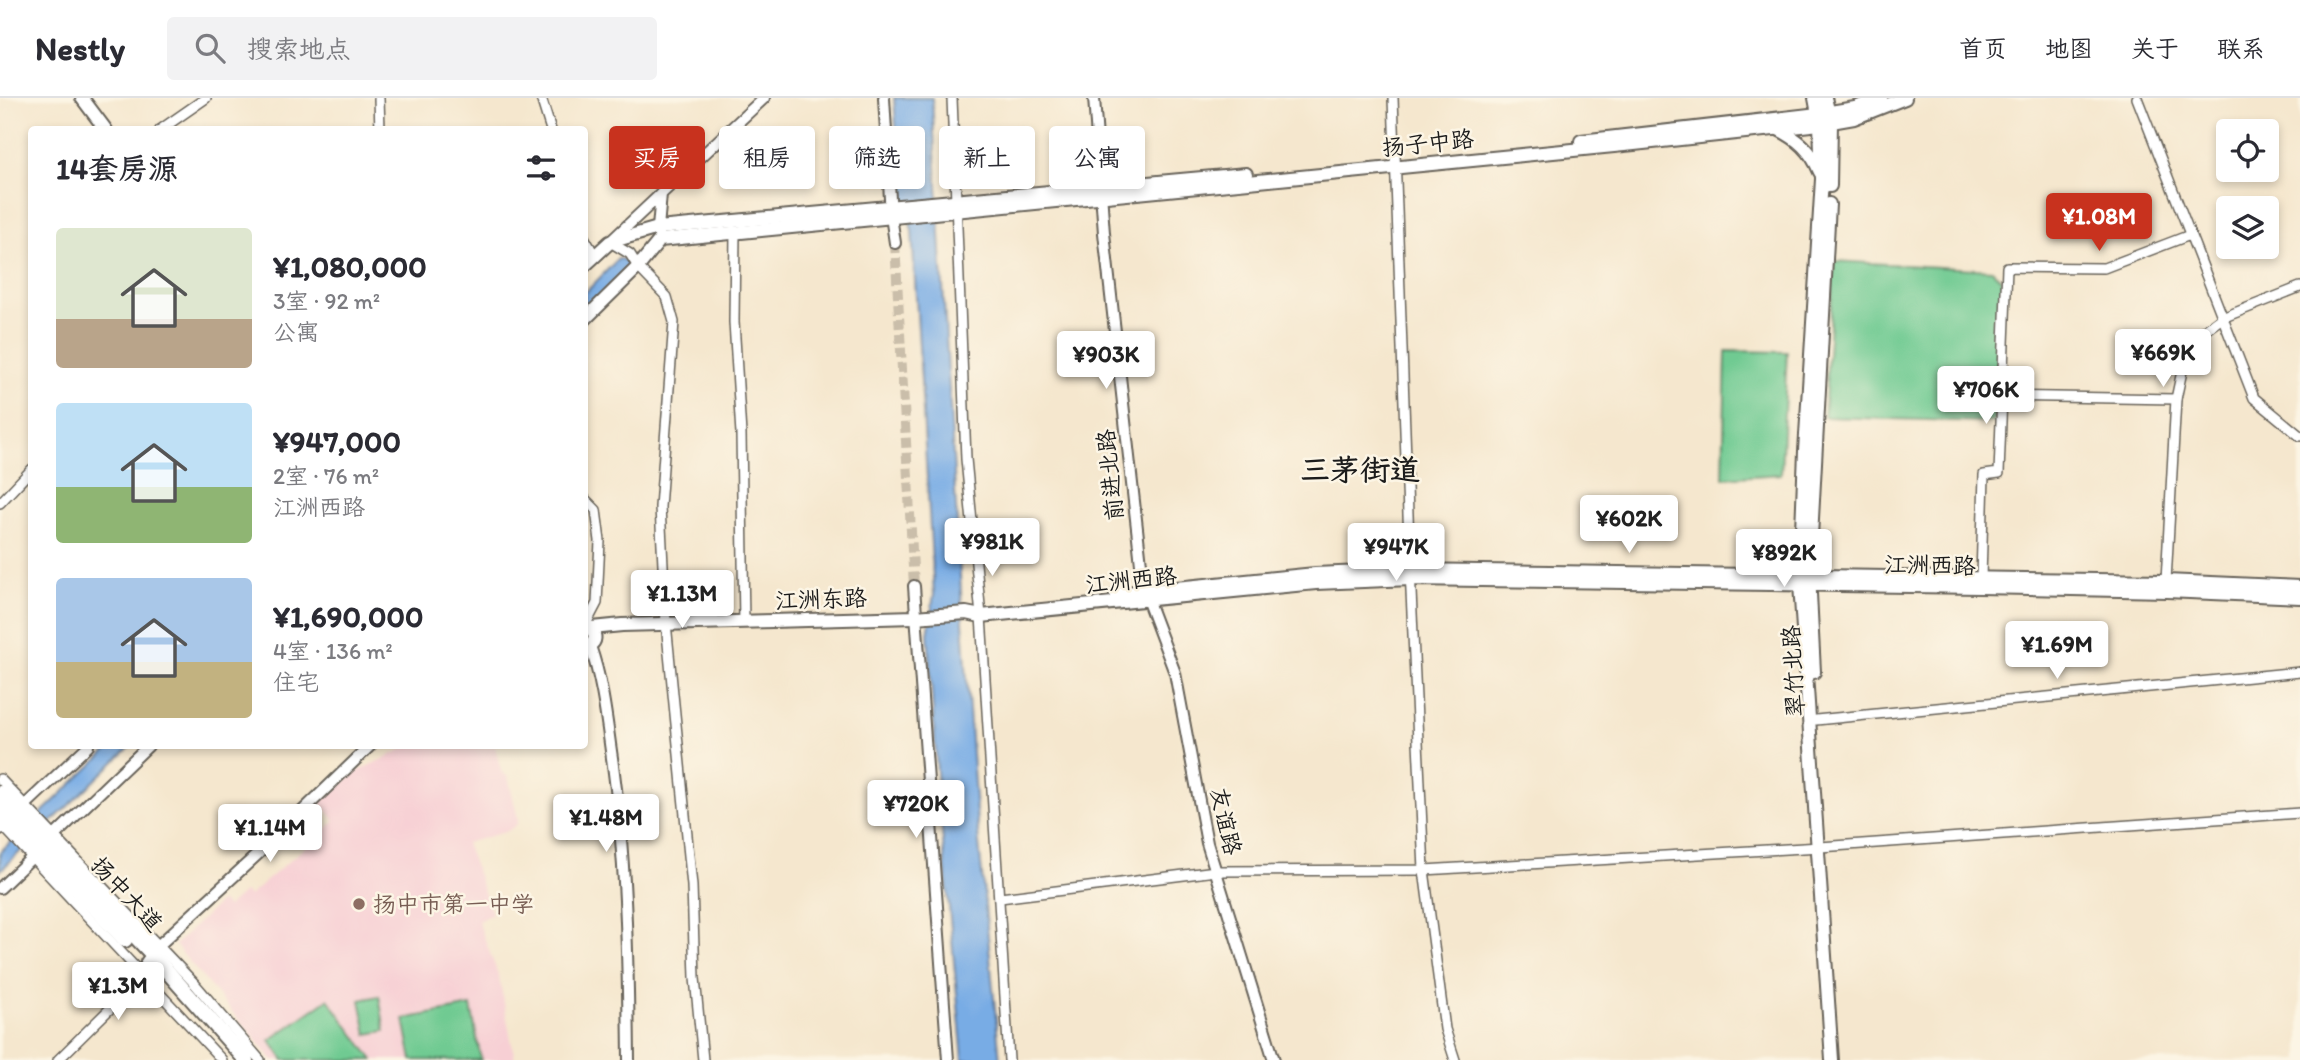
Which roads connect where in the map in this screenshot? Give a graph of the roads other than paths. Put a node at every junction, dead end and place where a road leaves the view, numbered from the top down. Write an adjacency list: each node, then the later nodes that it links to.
1 (82, 98): 17 (main road)
2 (206, 98): 18 (street)
3 (379, 98): 19 (street)
4 (541, 98): 20 (street)
5 (764, 98): 25 (street)
6 (884, 98): 27 (street)
7 (952, 98): 26 (street)
8 (1094, 98): 24 (street, 前进北路)
9 (1393, 98): 22 (street)
10 (1815, 98): 16 (main road)
11 (1825, 98): 16 (main road)
12 (1853, 98): 13 (main road)
13 (1879, 98): 16 (main road, 扬子中路)
14 (1905, 98): 16 (main road, 扬子中路)
15 (2137, 98): 30 (street)
16 (1825, 118): 21 (main road, 扬子中路); 22 (main road, 扬子中路); 23 (main road, 翠竹北路); 48 (main road, 翠竹北路)
17 (103, 126)
18 (166, 126)
19 (380, 126)
20 (550, 126)
21 (1777, 129): 22 (main road, 扬子中路); 23 (main road)
22 (1396, 163): 24 (main road, 扬子中路); 46 (street)
23 (1822, 178): 48 (main road, 翠竹北路)
24 (1101, 193): 26 (main road, 扬子中路); 52 (street, 前进北路)
25 (661, 194): 29 (street); 31 (street)
26 (953, 205): 27 (main road, 扬子中路); 54 (street)
27 (896, 211): 28 (main road); 29 (main road); 32 (street)
28 (735, 232): 29 (main road); 57 (street)
29 (659, 234): 31 (main road); 36 (main road)
30 (2190, 235): 39 (street); 40 (street)
31 (610, 242): 34 (main road); 36 (street)
32 (895, 243)
33 (588, 244): 34 (street)
34 (595, 256): 35 (main road)
35 (588, 262)
36 (638, 267): 38 (main road); 58 (street)
37 (2300, 287): 39 (street)
38 (588, 316)
39 (2222, 318): 41 (street); 42 (street)
40 (2002, 396): 41 (street); 47 (street)
41 (2176, 399): 49 (street)
42 (2300, 436)
43 (28, 473): 45 (street)
44 (588, 502): 59 (street)
45 (0, 503)
46 (1411, 574): 48 (main road, 江洲西路); 52 (main road, 江洲西路); 73 (street)
47 (1981, 578): 48 (main road, 江洲西路); 49 (main road, 江洲西路)
48 (1805, 579): 53 (main road, 江洲西路); 63 (main road, 翠竹北路); 72 (main road, 翠竹北路)
49 (2166, 581): 51 (main road, 江洲西路)
50 (914, 586): 56 (street)
51 (2300, 587)
52 (1145, 595): 54 (main road, 江洲西路); 74 (street, 友谊路)
53 (2300, 597)
54 (980, 612): 55 (main road, 江洲西路); 76 (street)
55 (967, 613): 56 (main road, 江洲东路)
56 (920, 616): 57 (main road, 江洲东路); 85 (street)
57 (744, 622): 58 (main road, 江洲东路)
58 (666, 623): 59 (main road, 江洲东路); 84 (street)
59 (588, 625): 60 (main road)
60 (588, 646)
61 (588, 649): 83 (street)
62 (2300, 673): 63 (street)
63 (1816, 720): 72 (main road, 翠竹北路)
64 (85, 749): 70 (street)
65 (145, 749): 71 (street)
66 (366, 749): 77 (street)
67 (0, 779): 70 (street)
68 (0, 793): 70 (main road, 扬中大道)
69 (2300, 813): 72 (street)
70 (8, 818): 71 (main road, 扬中大道); 71 (street)
71 (43, 846): 75 (street); 77 (main road, 扬中大道); 77 (street)
72 (1823, 846): 73 (street); 89 (main road, 翠竹北路); 90 (main road, 翠竹北路)
73 (1424, 870): 74 (street); 88 (street)
74 (1216, 871): 76 (street); 87 (street, 友谊路)
75 (0, 888)
76 (1000, 898): 86 (street)
77 (149, 959): 78 (street); 79 (street); 80 (main road, 扬中大道); 81 (main road, 扬中大道); 82 (street)
78 (58, 1060)
79 (222, 1060)
80 (234, 1060)
81 (246, 1060)
82 (260, 1060)
83 (629, 1060)
84 (703, 1060)
85 (948, 1060)
86 (1009, 1060)
87 (1274, 1060)
88 (1455, 1060)
89 (1832, 1060)
90 (1840, 1060)

